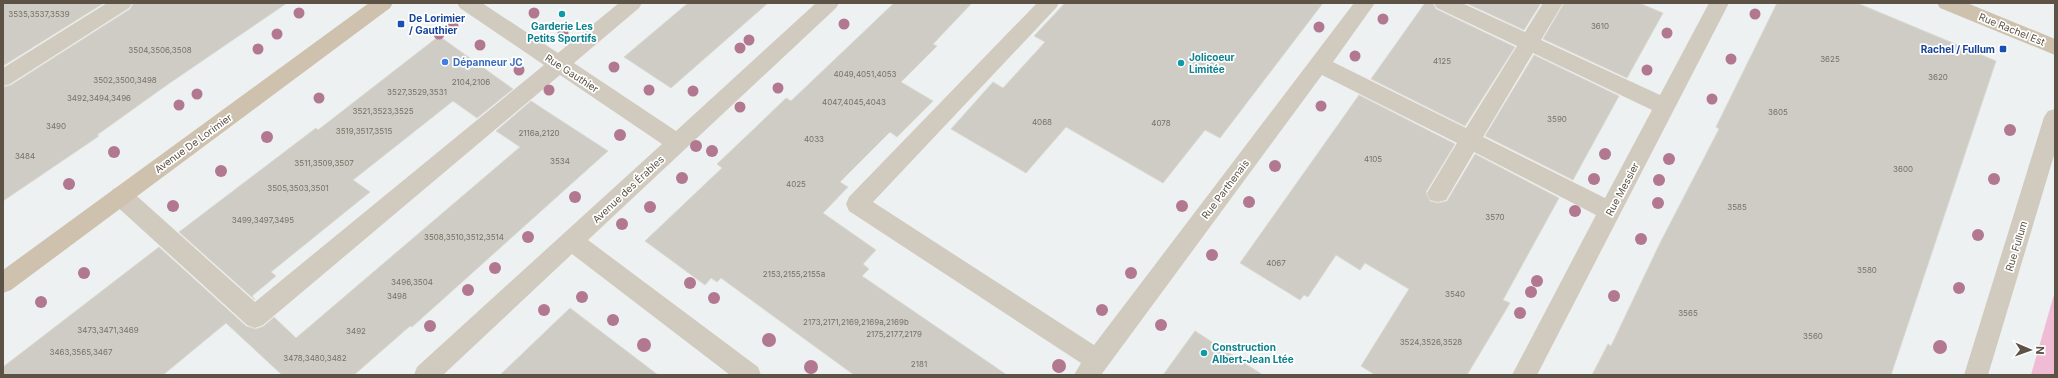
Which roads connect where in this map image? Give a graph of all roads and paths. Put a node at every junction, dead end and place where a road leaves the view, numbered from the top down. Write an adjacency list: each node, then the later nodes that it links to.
1 (122, 3): 16 (street)
2 (383, 3): 22 (main road, Avenue De Lorimier)
3 (466, 3): 14 (street, Rue Gauthier)
4 (632, 3): 14 (street)
5 (829, 3): 20 (street, Avenue des Érables)
6 (1049, 3): 26 (street)
7 (1365, 3): 15 (street, Rue Parthenais)
8 (1444, 3): 12 (street)
9 (1553, 3): 12 (street)
10 (1719, 3): 17 (street, Rue Messier)
11 (1947, 3): 13 (main road, Rue Rachel Est)
12 (1529, 42): 17 (street); 19 (street)
13 (2055, 47)
14 (558, 64): 20 (street, Rue Gauthier); 22 (street)
15 (1319, 64): 19 (street); 26 (street, Rue Parthenais)
16 (3, 78)
17 (1665, 106): 23 (street, Rue Messier)
18 (2055, 116): 30 (street, Rue Fullum)
19 (1469, 139): 21 (street); 23 (street)
20 (678, 143): 24 (street, Avenue des Érables)
21 (1438, 193)
22 (121, 196): 25 (main road, Avenue De Lorimier)
23 (1610, 211): 29 (street, Rue Messier)
24 (572, 241): 27 (street, Avenue des Érables); 28 (street)
25 (3, 283)
26 (1092, 367)
27 (426, 375)
28 (749, 375)
29 (1524, 375)
30 (1976, 375)

